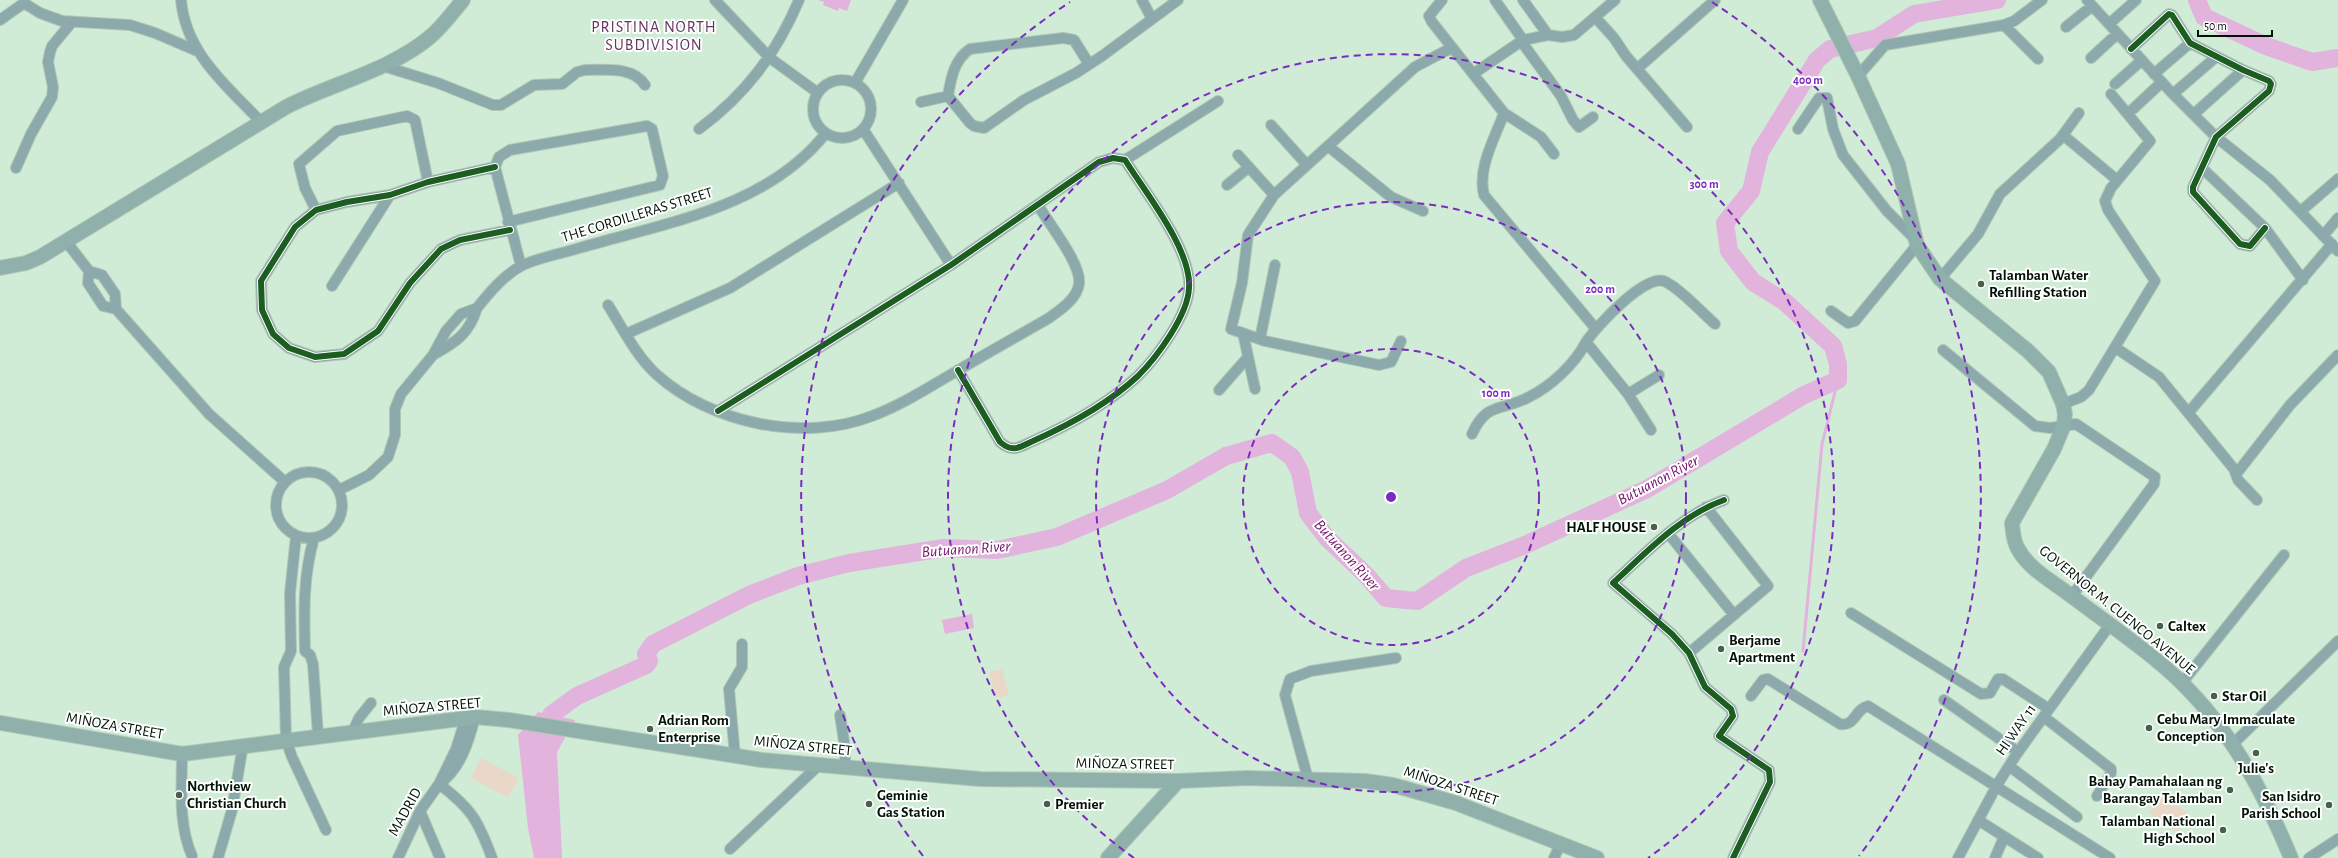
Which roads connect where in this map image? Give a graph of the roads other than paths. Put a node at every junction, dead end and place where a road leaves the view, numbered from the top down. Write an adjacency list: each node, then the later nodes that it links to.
1 (181, 0): 31 (street)
2 (462, 0): 38 (main road)
3 (715, 0): 33 (street)
4 (800, 0): 33 (street)
5 (903, 0): 45 (street)
6 (1142, 0): 19 (street)
7 (1178, 0): 19 (street)
8 (1442, 0): 29 (street)
9 (1495, 0): 27 (street)
10 (1522, 0): 26 (street)
11 (1615, 0): 18 (street)
12 (1715, 0): 39 (street)
13 (1820, 0): 43 (main road, GOVERNOR M. CUENCO AVENUE)
14 (2042, 0): 23 (street)
15 (2136, 0): 22 (street)
16 (23, 2): 20 (street); 21 (street)
17 (2090, 2): 22 (street); 24 (street)
18 (1595, 18): 26 (street); 39 (street)
19 (1152, 19): 37 (street)
20 (0, 20)
21 (72, 22): 31 (street); 75 (street)
22 (2108, 24): 25 (street)
23 (2004, 25): 35 (street); 43 (street)
24 (2066, 27)
25 (2117, 34): 30 (street); 34 (street)
26 (1548, 35): 27 (street)
27 (1522, 40): 41 (street); 58 (street)
28 (2190, 43): 30 (street); 32 (street); 42 (street)
29 (1451, 48): 41 (street); 68 (street)
30 (2131, 49): 36 (street)
31 (197, 50): 59 (street)
32 (2216, 57): 40 (street); 50 (street)
33 (770, 58): 48 (street); 62 (street)
34 (2091, 58)
35 (2038, 59)
36 (2142, 60): 42 (street); 46 (street)
37 (1089, 64): 51 (street); 51 (street)
38 (383, 66): 47 (street); 59 (main road)
39 (1638, 68): 61 (street)
40 (2242, 70): 57 (street); 67 (street)
41 (1473, 74): 55 (street)
42 (2154, 74): 44 (street)
43 (1858, 76): 93 (main road, GOVERNOR M. CUENCO AVENUE)
44 (2162, 82): 50 (street); 54 (street)
45 (854, 83): 48 (street); 64 (street)
46 (2115, 84)
47 (645, 85)
48 (818, 93): 65 (street)
49 (2111, 94): 78 (street)
50 (2173, 94): 57 (street)
51 (948, 96): 53 (street)
52 (1218, 101): 71 (street)
53 (921, 102)
54 (2133, 109)
55 (1504, 113): 69 (street); 108 (street)
56 (2079, 113): 66 (street)
57 (2194, 114): 67 (street)
58 (1593, 117)
59 (262, 123): 92 (main road)
60 (1271, 126): 72 (street)
61 (1687, 127)
62 (699, 129)
63 (1798, 129): 93 (street)
64 (863, 130): 65 (street); 80 (street)
65 (826, 133): 97 (street, THE CORDILLERAS STREET)
66 (2063, 135): 78 (street); 100 (street)
67 (2216, 136): 76 (street); 87 (street)
68 (1328, 146): 72 (street); 86 (street)
69 (1554, 154)
70 (1238, 155): 73 (street)
71 (1125, 160): 84 (street); 119 (street)
72 (1306, 165): 83 (street)
73 (1248, 166): 81 (street); 83 (street)
74 (495, 167): 79 (street); 89 (street); 89 (street)
75 (16, 168)
76 (2202, 168): 90 (street); 90 (street)
77 (2338, 179): 87 (street)
78 (2117, 180): 114 (street)
79 (428, 182): 82 (street); 85 (street)
80 (899, 183): 95 (street); 110 (street)
81 (1227, 185)
82 (390, 194): 85 (street); 102 (street)
83 (1274, 195): 109 (street)
84 (1038, 205): 95 (street); 119 (street)
85 (316, 210): 89 (street)
86 (1423, 211)
87 (2301, 211): 91 (street)
88 (2338, 218): 91 (street)
89 (509, 226): 97 (street)
90 (2265, 228): 101 (street)
91 (2323, 236): 94 (street)
92 (65, 240): 98 (main road); 99 (street)
93 (1915, 242): 100 (main road, GOVERNOR M. CUENCO AVENUE); 106 (street)
94 (2335, 247): 101 (street)
95 (951, 265): 125 (street)
96 (1275, 265): 111 (street)
97 (521, 266): 104 (street, THE CORDILLERAS STREET)
98 (0, 268)
99 (89, 271): 105 (street); 105 (street)
100 (1940, 279): 124 (main road, GOVERNOR M. CUENCO AVENUE)
101 (2302, 280): 126 (street)
102 (332, 286)
103 (608, 305): 110 (street)
104 (477, 308): 116 (street, THE CORDILLERAS STREET); 116 (street, THE CORDILLERAS STREET)
105 (116, 309): 131 (street)
106 (1831, 311)
107 (1715, 324): 108 (street)
108 (1596, 328): 113 (street)
109 (1243, 333): 111 (street); 118 (street)
110 (626, 334): 125 (street)
111 (1260, 340): 112 (street)
112 (1401, 341)
113 (1586, 342): 123 (street); 129 (street)
114 (2116, 348): 124 (street); 126 (street)
115 (1943, 350): 127 (street)
116 (433, 355): 132 (street, THE CORDILLERAS STREET)
117 (2338, 355): 130 (street)
118 (1248, 357): 121 (street); 122 (street)
119 (958, 370): 125 (street)
120 (1659, 375): 123 (street)
121 (1255, 389)
122 (1219, 390)
123 (1628, 394): 128 (street)
124 (2063, 404): 127 (main road, GOVERNOR M. CUENCO AVENUE)
125 (718, 411)
126 (2189, 412): 130 (street)
127 (2064, 425): 140 (main road, GOVERNOR M. CUENCO AVENUE); 140 (street)
128 (1651, 430)
129 (1472, 434)
130 (2237, 473): 134 (street)
131 (285, 482): 132 (street); 137 (street)
132 (339, 490): 138 (street)
133 (1724, 500): 135 (street)
134 (2257, 500)
135 (1706, 506): 136 (street); 142 (street)
136 (1668, 532): 142 (street); 148 (street)
137 (296, 536): 138 (street); 147 (street)
138 (314, 538): 146 (street)
139 (2284, 555): 150 (street)
140 (2072, 596): 143 (main road, GOVERNOR M. CUENCO AVENUE)
141 (1851, 613): 154 (street)
142 (1734, 615): 148 (street)
143 (2110, 626): 150 (main road, GOVERNOR M. CUENCO AVENUE); 154 (street, HI WAY 11)
144 (2338, 641): 161 (street)
145 (742, 644): 165 (street)
146 (305, 651): 147 (street); 159 (street)
147 (291, 652): 160 (street)
148 (1689, 653): 190 (street)
149 (1396, 658): 169 (street)
150 (2182, 683): 161 (main road, GOVERNOR M. CUENCO AVENUE)
151 (1751, 696): 172 (street)
152 (1944, 700): 163 (street)
153 (371, 703): 158 (street)
154 (2046, 713): 163 (street, HI WAY 11); 173 (street)
155 (840, 715): 168 (street)
156 (470, 717): 158 (main road, MIÑOZA STREET); 165 (main road, MIÑOZA STREET); 171 (street, MADRID)
157 (0, 723): 164 (main road, MIÑOZA STREET)
158 (353, 731): 159 (main road, MIÑOZA STREET)
159 (318, 735): 160 (main road, MIÑOZA STREET)
160 (286, 740): 162 (main road, MIÑOZA STREET); 177 (street)
161 (2233, 744): 195 (main road, GOVERNOR M. CUENCO AVENUE)
162 (243, 745): 164 (main road, MIÑOZA STREET); 184 (street)
163 (2018, 752): 167 (street, HI WAY 11)
164 (182, 754): 182 (street)
165 (735, 756): 166 (main road, MIÑOZA STREET)
166 (818, 766): 168 (main road, MIÑOZA STREET); 181 (street)
167 (2009, 766): 172 (street, HI WAY 11); 175 (street)
168 (845, 768): 170 (main road, MIÑOZA STREET)
169 (1308, 779): 170 (main road, MIÑOZA STREET); 180 (main road, MIÑOZA STREET)
170 (1178, 782): 187 (main road)
171 (439, 784): 174 (street, MADRID); 186 (street)
172 (1997, 785): 176 (street, HI WAY 11); 194 (street)
173 (2097, 796)
174 (420, 811): 183 (street, MADRID); 185 (street)
175 (2077, 817)
176 (1978, 820): 178 (street); 191 (street, HI WAY 11)
177 (326, 830)
178 (2004, 837): 192 (street); 193 (street)
179 (2338, 839): 196 (street)
180 (1561, 843): 188 (street); 189 (main road, MIÑOZA STREET)
181 (730, 849)
182 (192, 856)
183 (399, 857)
184 (218, 858)
185 (440, 858)
186 (492, 858)
187 (1108, 858)
188 (1554, 858)
189 (1597, 858)
190 (1733, 858)
191 (1958, 858)
192 (1995, 858)
193 (2038, 858)
194 (2110, 858)
195 (2291, 858)
196 (2309, 858)

